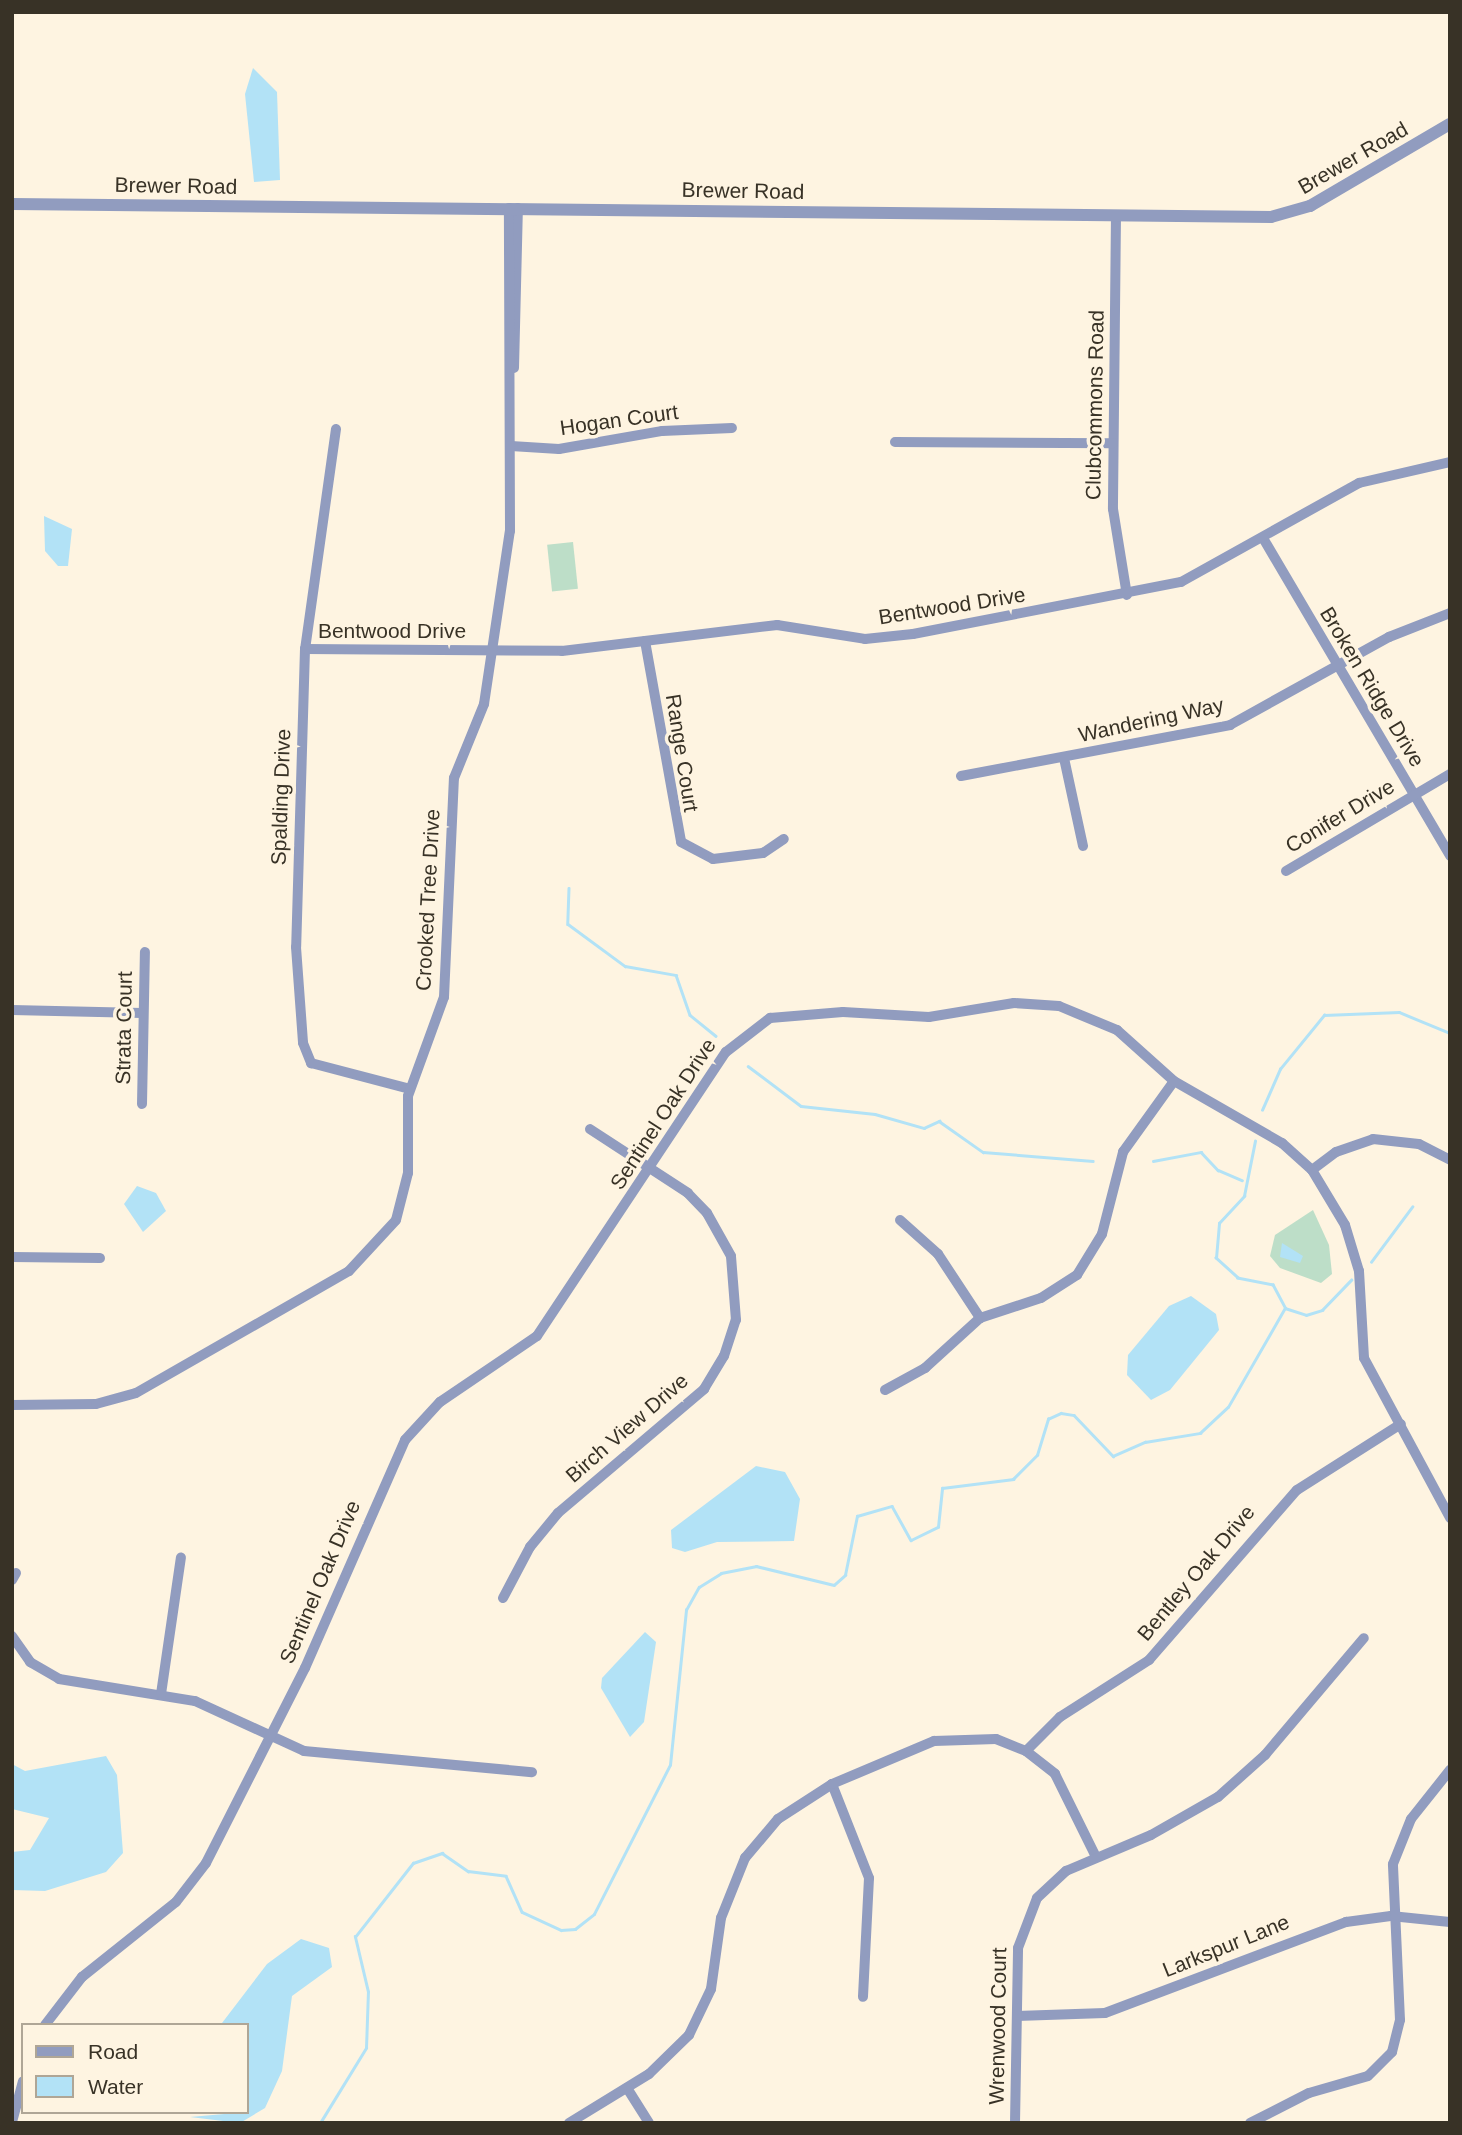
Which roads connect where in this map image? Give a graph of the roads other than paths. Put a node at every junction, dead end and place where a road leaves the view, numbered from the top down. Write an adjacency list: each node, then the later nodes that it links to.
1 (1450, 124): 4 (street, Brewer Road)
2 (12, 204): 3 (street, Brewer Road)
3 (513, 208): 4 (street, Brewer Road); 9 (street, Crooked Tree Drive)
4 (1116, 215): 8 (street, Clubcommons Road)
5 (732, 428): 9 (street, Hogan Court)
6 (336, 429): 15 (street, Spalding Drive)
7 (895, 442): 8 (street)
8 (1113, 443): 12 (street, Clubcommons Road)
9 (511, 446): 16 (street, Crooked Tree Drive)
10 (1450, 462): 11 (street, Bentwood Drive)
11 (1263, 538): 12 (street, Bentwood Drive); 17 (street, Broken Ridge Drive)
12 (1127, 595): 14 (street, Bentwood Drive)
13 (1450, 613): 17 (street, Wandering Way)
14 (645, 641): 16 (street, Bentwood Drive); 22 (street, Range Court)
15 (305, 649): 16 (street, Bentwood Drive); 30 (street, Spalding Drive)
16 (490, 651): 30 (street, Crooked Tree Drive)
17 (1338, 666): 18 (street, Wandering Way); 21 (street, Broken Ridge Drive)
18 (1064, 758): 20 (street, Wandering Way); 23 (street)
19 (1450, 774): 21 (street, Conifer Drive)
20 (961, 776)
21 (1413, 794): 24 (street, Broken Ridge Drive); 25 (street, Conifer Drive)
22 (784, 839)
23 (1083, 846)
24 (1450, 856)
25 (1286, 871)
26 (145, 952): 28 (street, Strata Court)
27 (12, 1010): 28 (street)
28 (142, 1013): 31 (street, Strata Court)
29 (1174, 1081): 34 (street, Sentinel Oak Drive); 35 (street, Sentinel Oak Drive); 39 (street)
30 (410, 1089): 41 (street, Crooked Tree Drive)
31 (142, 1104)
32 (590, 1129): 34 (street, Birch View Drive)
33 (1450, 1160): 35 (street)
34 (650, 1167): 45 (street, Birch View Drive); 49 (street, Sentinel Oak Drive)
35 (1312, 1170): 42 (street, Sentinel Oak Drive)
36 (900, 1220): 39 (street)
37 (12, 1257): 38 (street)
38 (100, 1258)
39 (981, 1318): 40 (street)
40 (885, 1390)
41 (12, 1405)
42 (1401, 1424): 43 (street, Sentinel Oak Drive); 50 (street, Bentley Oak Drive)
43 (1450, 1518)
44 (181, 1557): 48 (street)
45 (503, 1598)
46 (12, 1636): 48 (street)
47 (1364, 1638): 54 (street, Wrenwood Court)
48 (161, 1694): 49 (street)
49 (271, 1737): 52 (street); 59 (street, Sentinel Oak Drive)
50 (1026, 1751): 53 (street); 54 (street)
51 (1450, 1770): 55 (street)
52 (532, 1772)
53 (832, 1784): 57 (street); 61 (street)
54 (1096, 1857): 58 (street, Wrenwood Court)
55 (1391, 1916): 56 (street, Larkspur Lane); 58 (street, Larkspur Lane); 66 (street)
56 (1450, 1922)
57 (863, 1997)
58 (1017, 2016): 65 (street, Wrenwood Court)
59 (47, 2023)
60 (21, 2088): 62 (street)
61 (627, 2088): 63 (street); 64 (street)
62 (12, 2122)
63 (569, 2123)
64 (649, 2123)
65 (1015, 2123)
66 (1250, 2123)

